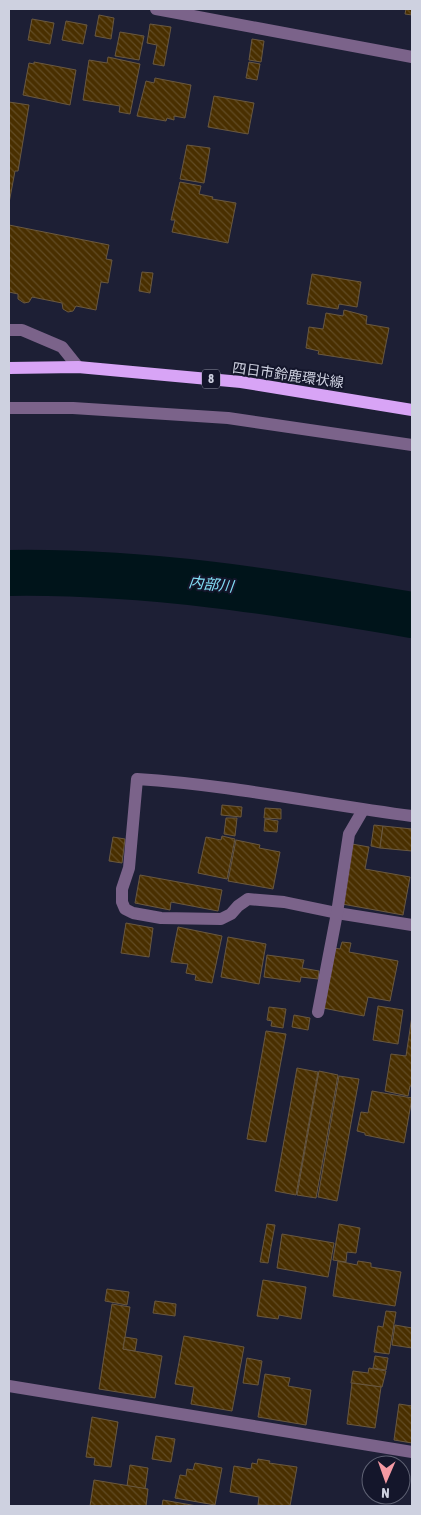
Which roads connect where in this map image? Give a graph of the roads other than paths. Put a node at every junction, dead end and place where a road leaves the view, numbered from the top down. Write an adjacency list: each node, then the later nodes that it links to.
1 (156, 9): 2 (street)
2 (412, 57)
3 (9, 330): 4 (street)
4 (78, 367): 5 (main road, 四日市鈴鹿環状線 / 8); 7 (main road, 四日市鈴鹿環状線 / 8)
5 (9, 368)
6 (9, 408): 8 (street)
7 (412, 410)
8 (412, 445)
9 (363, 810): 10 (street); 11 (street); 11 (street)
10 (412, 816)
11 (337, 913): 12 (street); 13 (street)
12 (412, 925)
13 (318, 1012)
14 (9, 1386): 15 (street)
15 (412, 1452)

